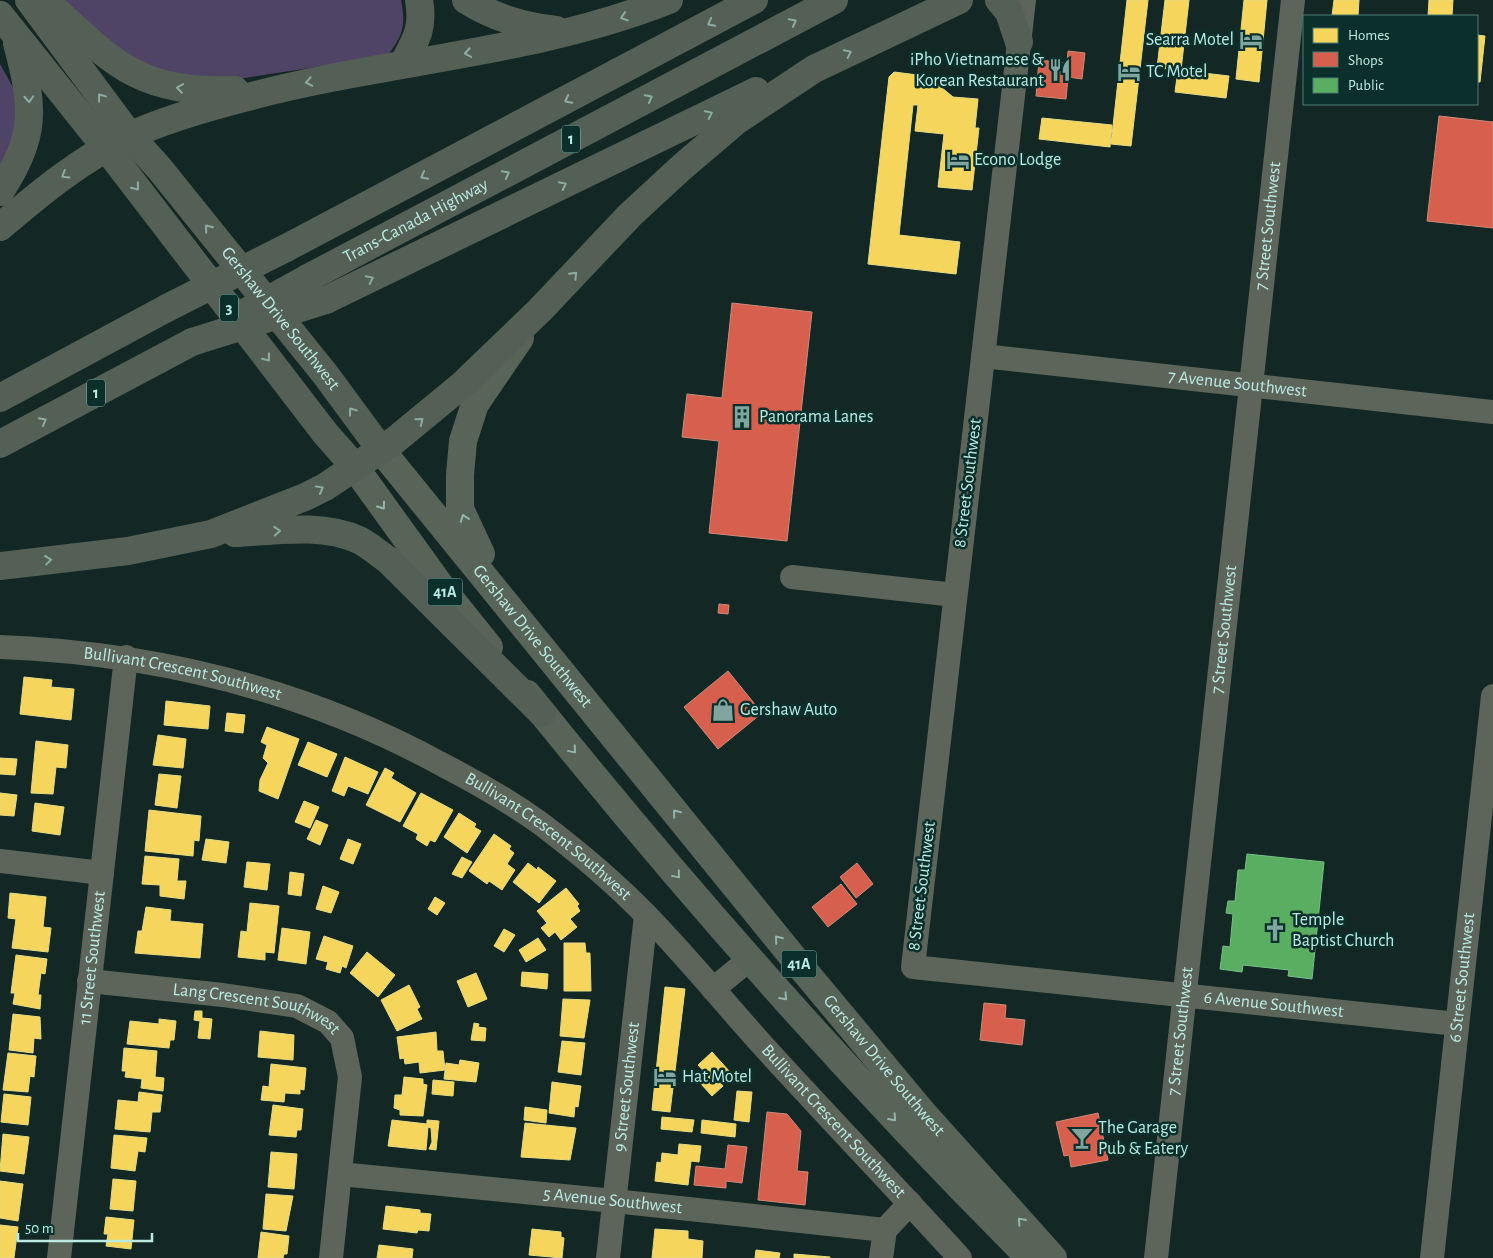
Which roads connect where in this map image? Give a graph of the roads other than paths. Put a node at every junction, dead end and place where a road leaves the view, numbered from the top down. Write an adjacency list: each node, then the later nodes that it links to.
1 (29, 0): 18 (highway, Gershaw Drive Southwest / 3, one-way to 1)
2 (45, 0): 17 (highway, one-way to 2)
3 (419, 0): 15 (highway)
4 (466, 0): 13 (highway)
5 (670, 0): 13 (highway, one-way to 13)
6 (754, 0): 21 (highway, Trans-Canada Highway / 1, one-way to 21, bridge)
7 (834, 0): 23 (highway, Trans-Canada Highway / 1, one-way to 7, bridge)
8 (959, 0): 16 (highway, one-way to 8)
9 (999, 0): 14 (highway)
10 (1024, 0): 14 (street, 8 Street Southwest)
11 (1293, 0): 26 (street, 7 Street Southwest)
12 (7, 25): 18 (highway, Gershaw Drive Southwest / 3); 19 (highway, one-way to 19)
13 (572, 32): 15 (highway, one-way to 15)
14 (1019, 42): 24 (street, 8 Street Southwest)
15 (403, 64): 17 (highway, one-way to 17)
16 (814, 69): 22 (highway, one-way to 16); 23 (highway, one-way to 16, bridge)
17 (281, 88): 18 (highway)
18 (118, 142): 20 (highway, one-way to 20); 30 (highway, Gershaw Drive Southwest / 3, one-way to 18); 31 (highway, Gershaw Drive Southwest / 3, one-way to 31)
19 (0, 192)
20 (0, 227)
21 (167, 308): 25 (highway); 27 (highway, Trans-Canada Highway / 1)
22 (540, 310): 30 (highway, one-way to 22); 38 (main road, one-way to 22)
23 (192, 342): 29 (highway, Trans-Canada Highway / 1, one-way to 23)
24 (983, 356): 26 (street, 7 Avenue Southwest); 35 (street, 8 Street Southwest)
25 (0, 381)
26 (1250, 385): 28 (street, 7 Avenue Southwest); 49 (street, 7 Street Southwest)
27 (0, 398)
28 (1493, 412)
29 (0, 444)
30 (381, 450): 31 (highway); 38 (main road, Gershaw Drive Southwest / 41A)
31 (354, 466): 32 (highway, one-way to 31); 40 (main road, Gershaw Drive Southwest / 41A, one-way to 40)
32 (211, 534): 33 (highway, one-way to 32); 40 (highway, one-way to 40)
33 (0, 566)
34 (792, 577): 35 (street)
35 (955, 596): 46 (street, 8 Street Southwest)
36 (0, 647): 37 (street, Bullivant Crescent Southwest)
37 (126, 657): 43 (street, 11 Street Southwest); 44 (street, Bullivant Crescent Southwest)
38 (556, 662): 61 (main road, Gershaw Drive Southwest / 41A, one-way to 38)
39 (1493, 696): 42 (street, 6 Street Southwest)
40 (542, 713): 45 (main road, Gershaw Drive Southwest / 41A, one-way to 45)
41 (0, 861): 43 (street)
42 (1484, 869): 50 (street, 6 Street Southwest)
43 (102, 873): 47 (street, 11 Street Southwest)
44 (646, 915): 48 (street, Bullivant Crescent Southwest); 52 (street, 9 Street Southwest)
45 (750, 959): 48 (street); 60 (main road, Gershaw Drive Southwest / 41A, one-way to 60)
46 (913, 967): 49 (street, 6 Avenue Southwest)
47 (89, 982): 51 (street, Lang Crescent Southwest); 55 (street, 11 Street Southwest)
48 (713, 989): 53 (street, Bullivant Crescent Southwest)
49 (1183, 995): 50 (street, 6 Avenue Southwest); 62 (street, 7 Street Southwest)
50 (1457, 1024): 63 (street, 6 Street Southwest)
51 (340, 1174): 52 (street, 5 Avenue Southwest); 56 (street, Lang Crescent Southwest)
52 (614, 1200): 54 (street, 5 Avenue Southwest); 57 (street, 9 Street Southwest)
53 (910, 1203): 54 (street); 59 (street, Bullivant Crescent Southwest)
54 (885, 1230): 58 (street)
55 (59, 1258)
56 (331, 1258)
57 (608, 1258)
58 (881, 1258)
59 (960, 1258)
60 (1030, 1258)
61 (1053, 1258)
62 (1156, 1258)
63 (1432, 1258)

